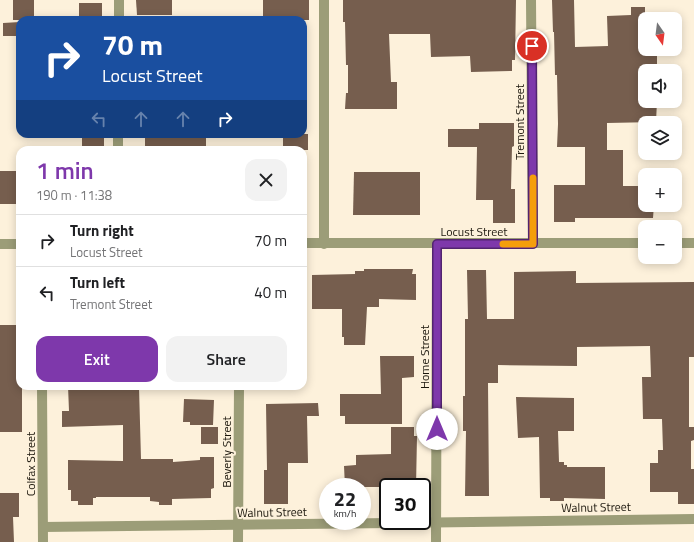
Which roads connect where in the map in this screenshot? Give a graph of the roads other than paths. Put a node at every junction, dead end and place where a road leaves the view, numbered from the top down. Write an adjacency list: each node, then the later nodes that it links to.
1 (119, 0): 4 (street)
2 (324, 0): 11 (street)
3 (531, 0): 13 (street, Tremont Street)
4 (118, 16)
5 (638, 243): 13 (street, Locust Street)
6 (682, 243): 7 (street)
7 (694, 243)
8 (0, 244): 9 (street)
9 (16, 244)
10 (307, 244): 11 (street, Locust Street)
11 (324, 244): 12 (street, Locust Street)
12 (437, 244): 13 (street, Locust Street); 17 (street, Home Street)
13 (533, 244)
14 (42, 390): 19 (street, Colfax Street)
15 (239, 390): 18 (street, Beverly Street)
16 (694, 519): 17 (street, Walnut Street)
17 (436, 522): 18 (street, Walnut Street); 22 (street, Home Street)
18 (238, 526): 19 (street, Walnut Street); 21 (street, Beverly Street)
19 (43, 527): 20 (street, Colfax Street)
20 (43, 542)
21 (238, 542)
22 (436, 542)

